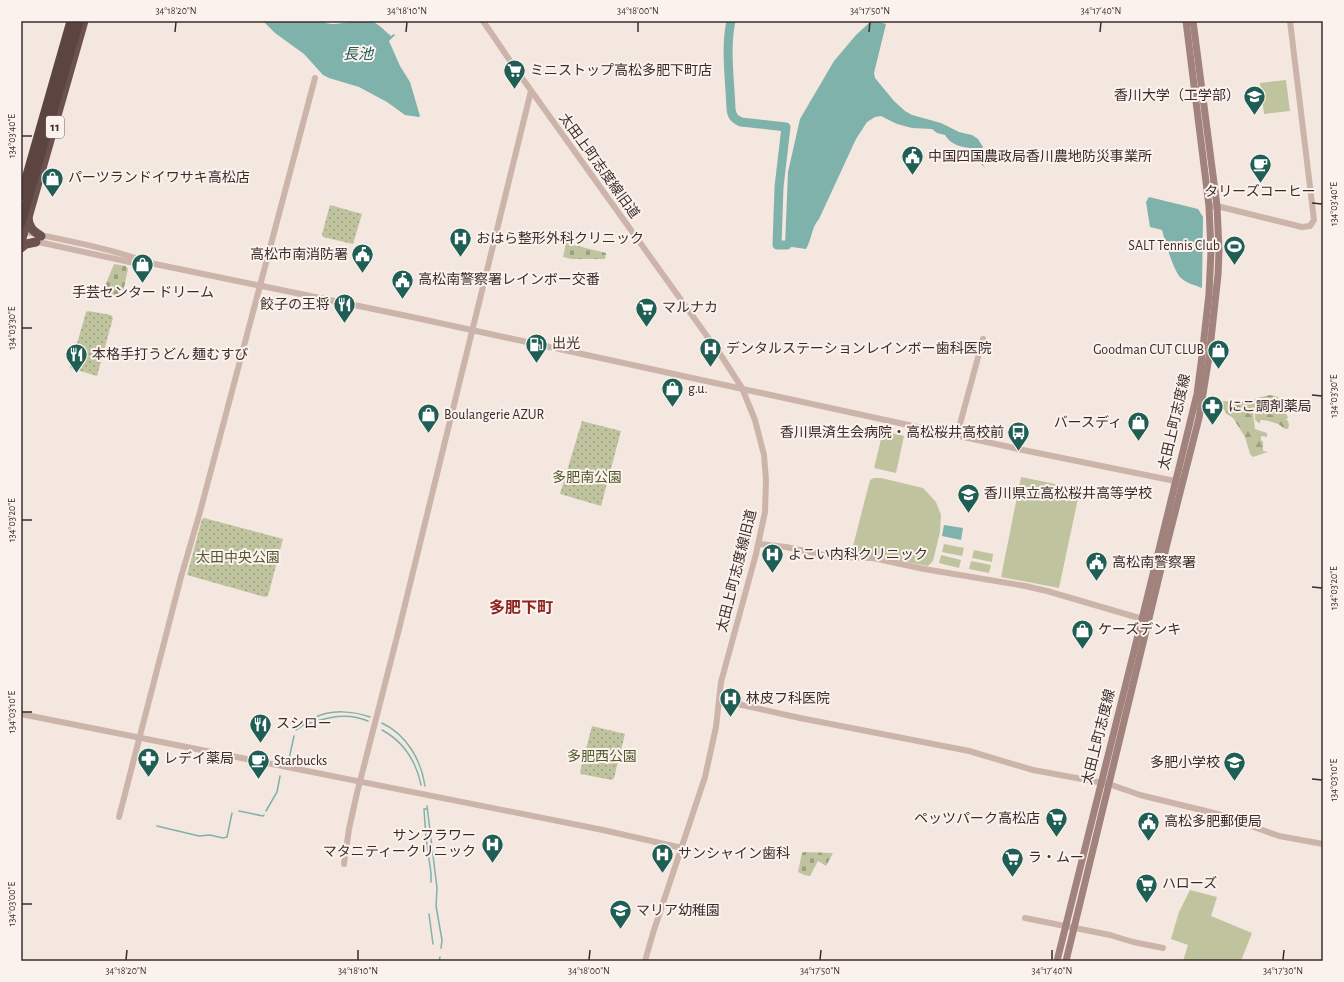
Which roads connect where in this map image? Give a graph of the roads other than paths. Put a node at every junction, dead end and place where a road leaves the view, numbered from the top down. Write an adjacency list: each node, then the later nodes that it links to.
1 (66, 21): 11 (highway, 11)
2 (71, 21): 12 (highway)
3 (79, 21): 15 (highway)
4 (84, 21): 15 (highway, 11)
5 (483, 21): 10 (street, 太田上町志度線旧道)
6 (1186, 21): 13 (main road, 太田上町志度線)
7 (1193, 21): 14 (main road, 太田上町志度線)
8 (1290, 21): 14 (street)
9 (315, 78): 18 (street)
10 (531, 91): 19 (street); 21 (street, 太田上町志度線旧道)
11 (21, 181)
12 (21, 196)
13 (1209, 206): 14 (street); 23 (main road, 太田上町志度線)
14 (1217, 206): 24 (main road, 太田上町志度線)
15 (25, 220): 16 (highway, 11); 17 (highway)
16 (22, 239): 17 (street); 17 (highway)
17 (38, 239): 18 (street)
18 (260, 286): 19 (street); 30 (street)
19 (472, 330): 21 (street); 31 (street)
20 (983, 339): 22 (street)
21 (742, 388): 22 (street); 26 (street, 太田上町志度線旧道)
22 (957, 435): 23 (street)
23 (1175, 480): 24 (street); 25 (main road, 太田上町志度線)
24 (1184, 482): 25 (main road, 太田上町志度線)
25 (1165, 539): 27 (main road, 太田上町志度線)
26 (759, 544): 27 (street); 28 (street, 太田上町志度線旧道)
27 (1146, 620): 32 (main road, 太田上町志度線); 33 (main road, 太田上町志度線)
28 (720, 700): 32 (street); 36 (street, 太田上町志度線旧道)
29 (21, 714): 30 (street)
30 (140, 737): 31 (street); 34 (street)
31 (360, 781): 36 (street); 37 (street)
32 (1101, 783): 33 (street); 39 (main road, 太田上町志度線)
33 (1109, 784): 35 (street); 40 (main road, 太田上町志度線)
34 (119, 817)
35 (1323, 844)
36 (682, 848): 42 (street, 太田上町志度線旧道)
37 (344, 864)
38 (1024, 918): 39 (street)
39 (1065, 926): 40 (street); 43 (main road, 太田上町志度線)
40 (1074, 928): 41 (street); 44 (main road, 太田上町志度線)
41 (1163, 948)
42 (645, 961)
43 (1056, 961)
44 (1066, 961)

